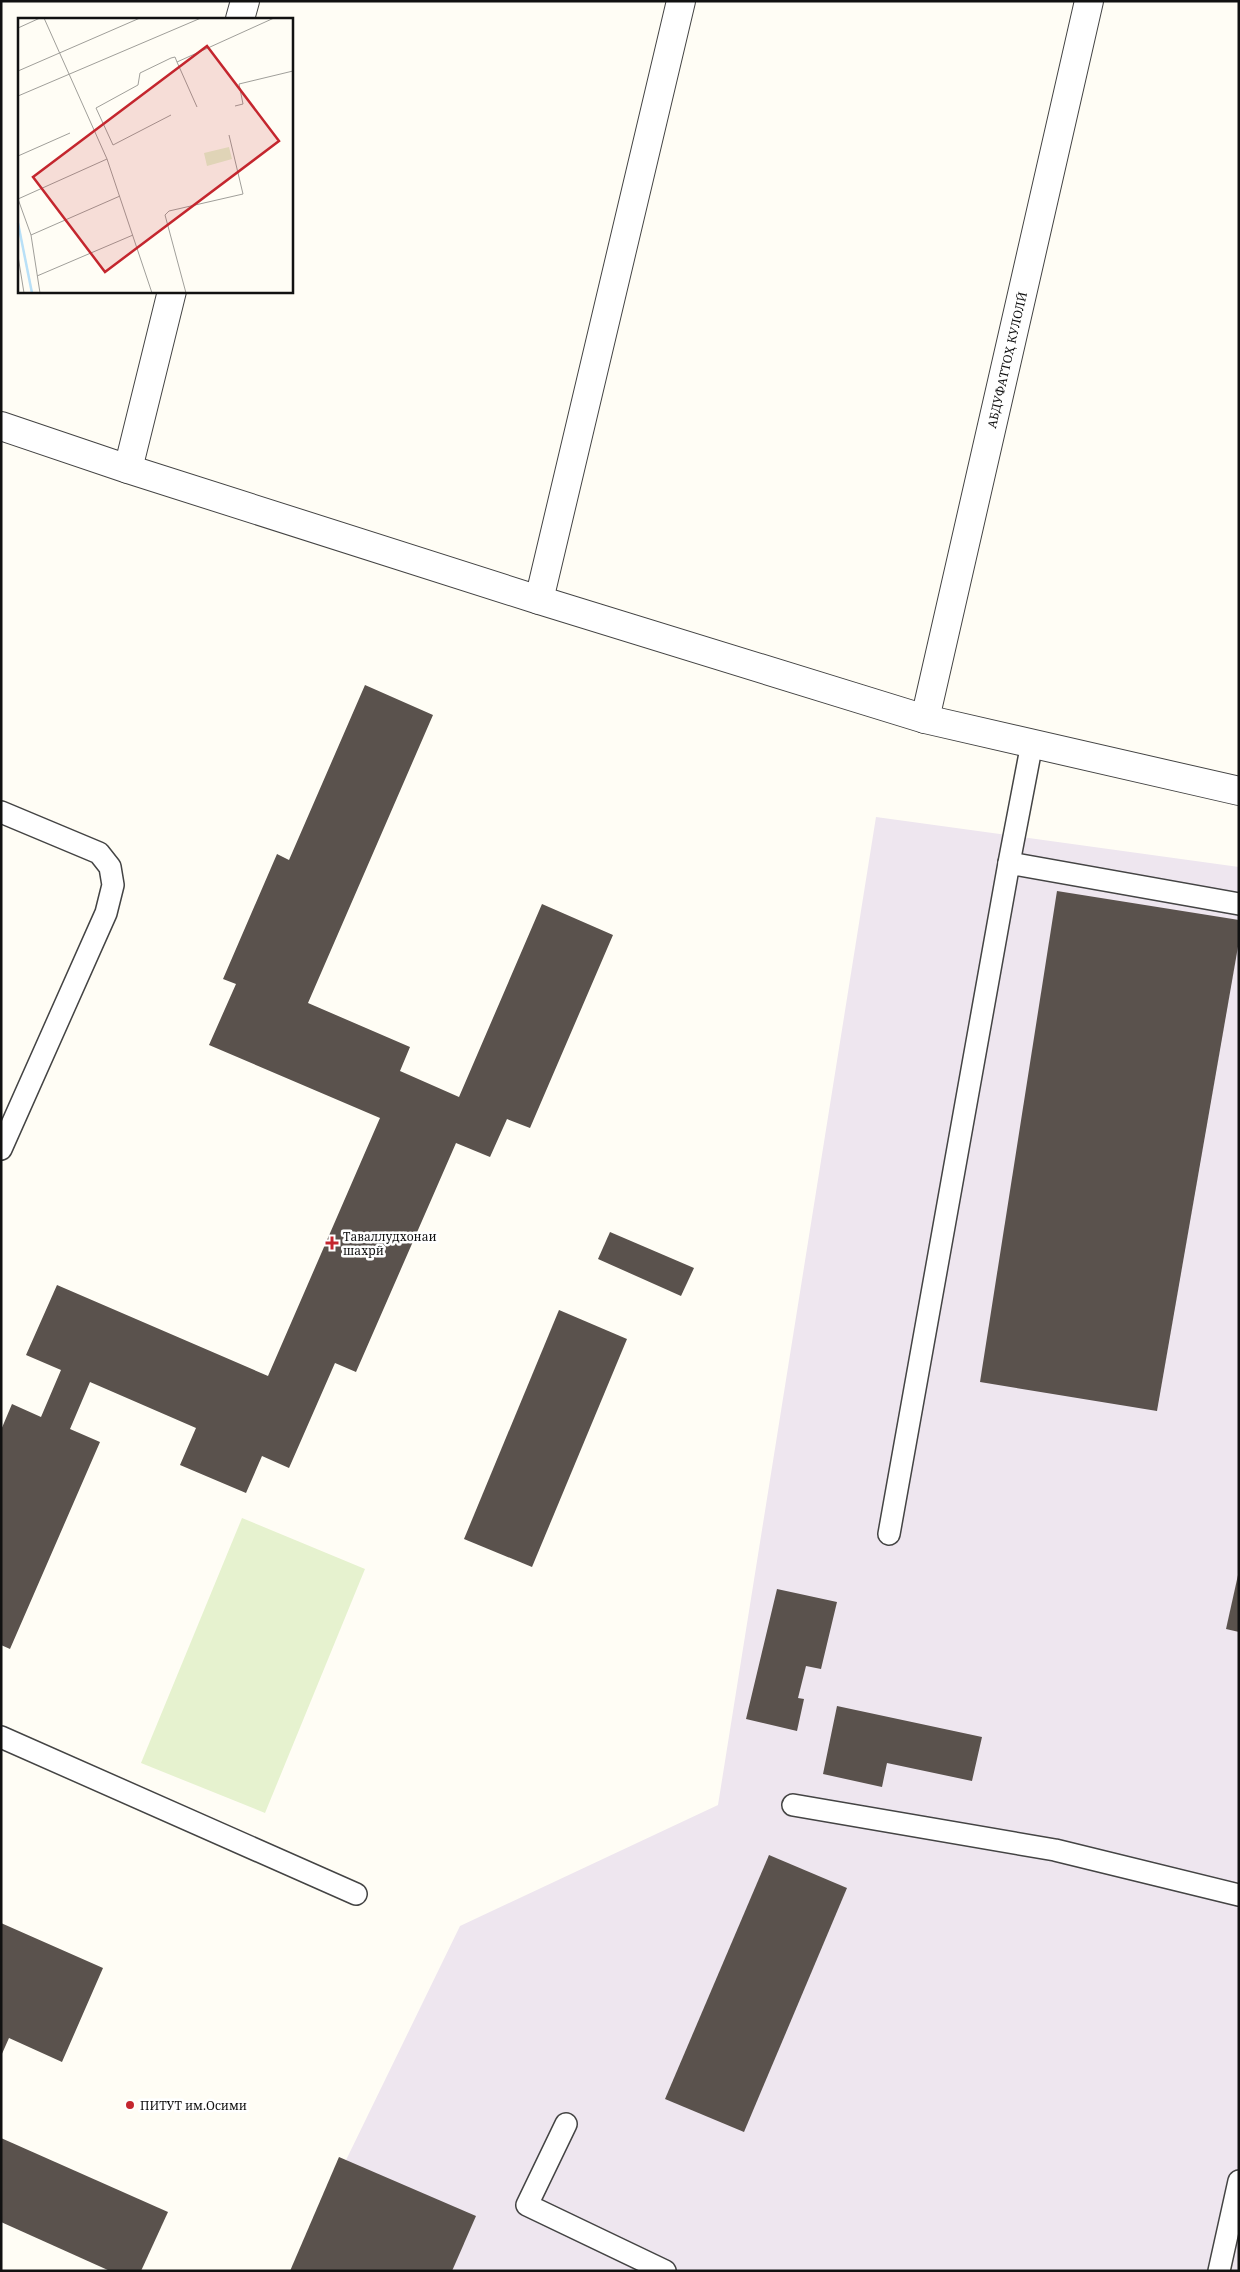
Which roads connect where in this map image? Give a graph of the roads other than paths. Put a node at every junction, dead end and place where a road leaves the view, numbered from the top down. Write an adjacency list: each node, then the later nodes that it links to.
1 (245, 1): 4 (street)
2 (680, 1): 8 (street)
3 (1089, 1): 9 (street, АБДУФАТТОҲ КУЛОЛӢ)
4 (240, 18)
5 (172, 292): 7 (street)
6 (1, 426): 7 (street)
7 (128, 469): 8 (street)
8 (539, 600): 9 (street)
9 (925, 719): 10 (street)
10 (1032, 743): 11 (street); 13 (lane)
11 (1239, 791)
12 (1, 812): 15 (lane)
13 (1009, 863): 14 (lane); 16 (lane)
14 (1239, 904)
15 (1, 1149)
16 (889, 1534)
17 (1, 1737): 19 (lane)
18 (793, 1805): 20 (lane)
19 (356, 1894)
20 (1239, 1895)
21 (566, 2124): 23 (lane)
22 (1239, 2181): 24 (lane)
23 (665, 2271)
24 (1220, 2271)

